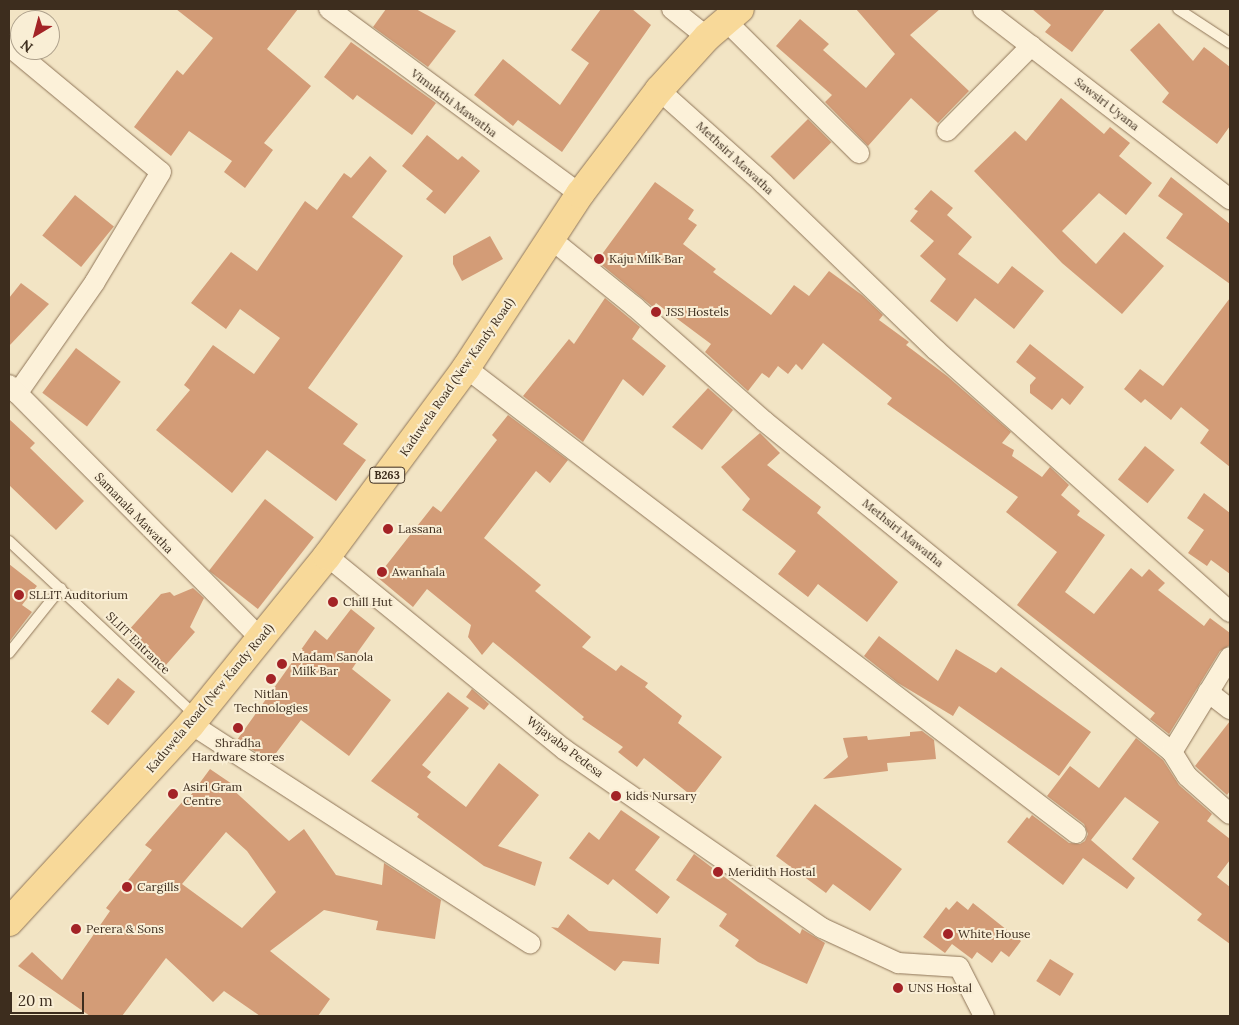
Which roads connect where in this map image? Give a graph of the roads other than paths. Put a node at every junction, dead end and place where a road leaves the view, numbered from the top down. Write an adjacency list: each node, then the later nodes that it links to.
1 (329, 9): 12 (street, Vimukthi Mawatha)
2 (672, 9): 5 (street)
3 (983, 9): 8 (street, Sawsiri Uyana)
4 (1178, 9): 6 (lane)
5 (724, 22): 9 (main road, Kaduwela Road (New Kandy Road) / B263); 11 (street)
6 (1230, 44)
7 (9, 46): 16 (street)
8 (1031, 46): 10 (street); 13 (street, Sawsiri Uyana)
9 (659, 90): 12 (main road, Kaduwela Road (New Kandy Road) / B263); 20 (street, Methsiri Mawatha)
10 (947, 131)
11 (859, 153)
12 (580, 194): 14 (main road, Kaduwela Road (New Kandy Road) / B263)
13 (1230, 199)
14 (551, 240): 15 (main road, Kaduwela Road (New Kandy Road) / B263); 27 (street, Methsiri Mawatha)
15 (466, 368): 18 (main road, Kaduwela Road (New Kandy Road) / B263); 29 (street)
16 (13, 390): 21 (street, Samanala Mawatha)
17 (9, 541): 19 (lane, SLIIT Entrance)
18 (327, 556): 21 (main road, Kaduwela Road (New Kandy Road) / B263); 32 (street, Wijayaba Pedesa)
19 (61, 588): 22 (lane); 26 (lane, SLIIT Entrance)
20 (1230, 612)
21 (261, 639): 26 (main road, Kaduwela Road (New Kandy Road) / B263)
22 (9, 653)
23 (1230, 657): 24 (street)
24 (1208, 692): 25 (street); 27 (street)
25 (1230, 709)
26 (194, 720): 30 (main road, Kaduwela Road (New Kandy Road) / B263); 31 (street)
27 (1172, 752): 28 (street, Methsiri Mawatha)
28 (1230, 814)
29 (1076, 833)
30 (9, 922)
31 (530, 942)
32 (984, 1016)

